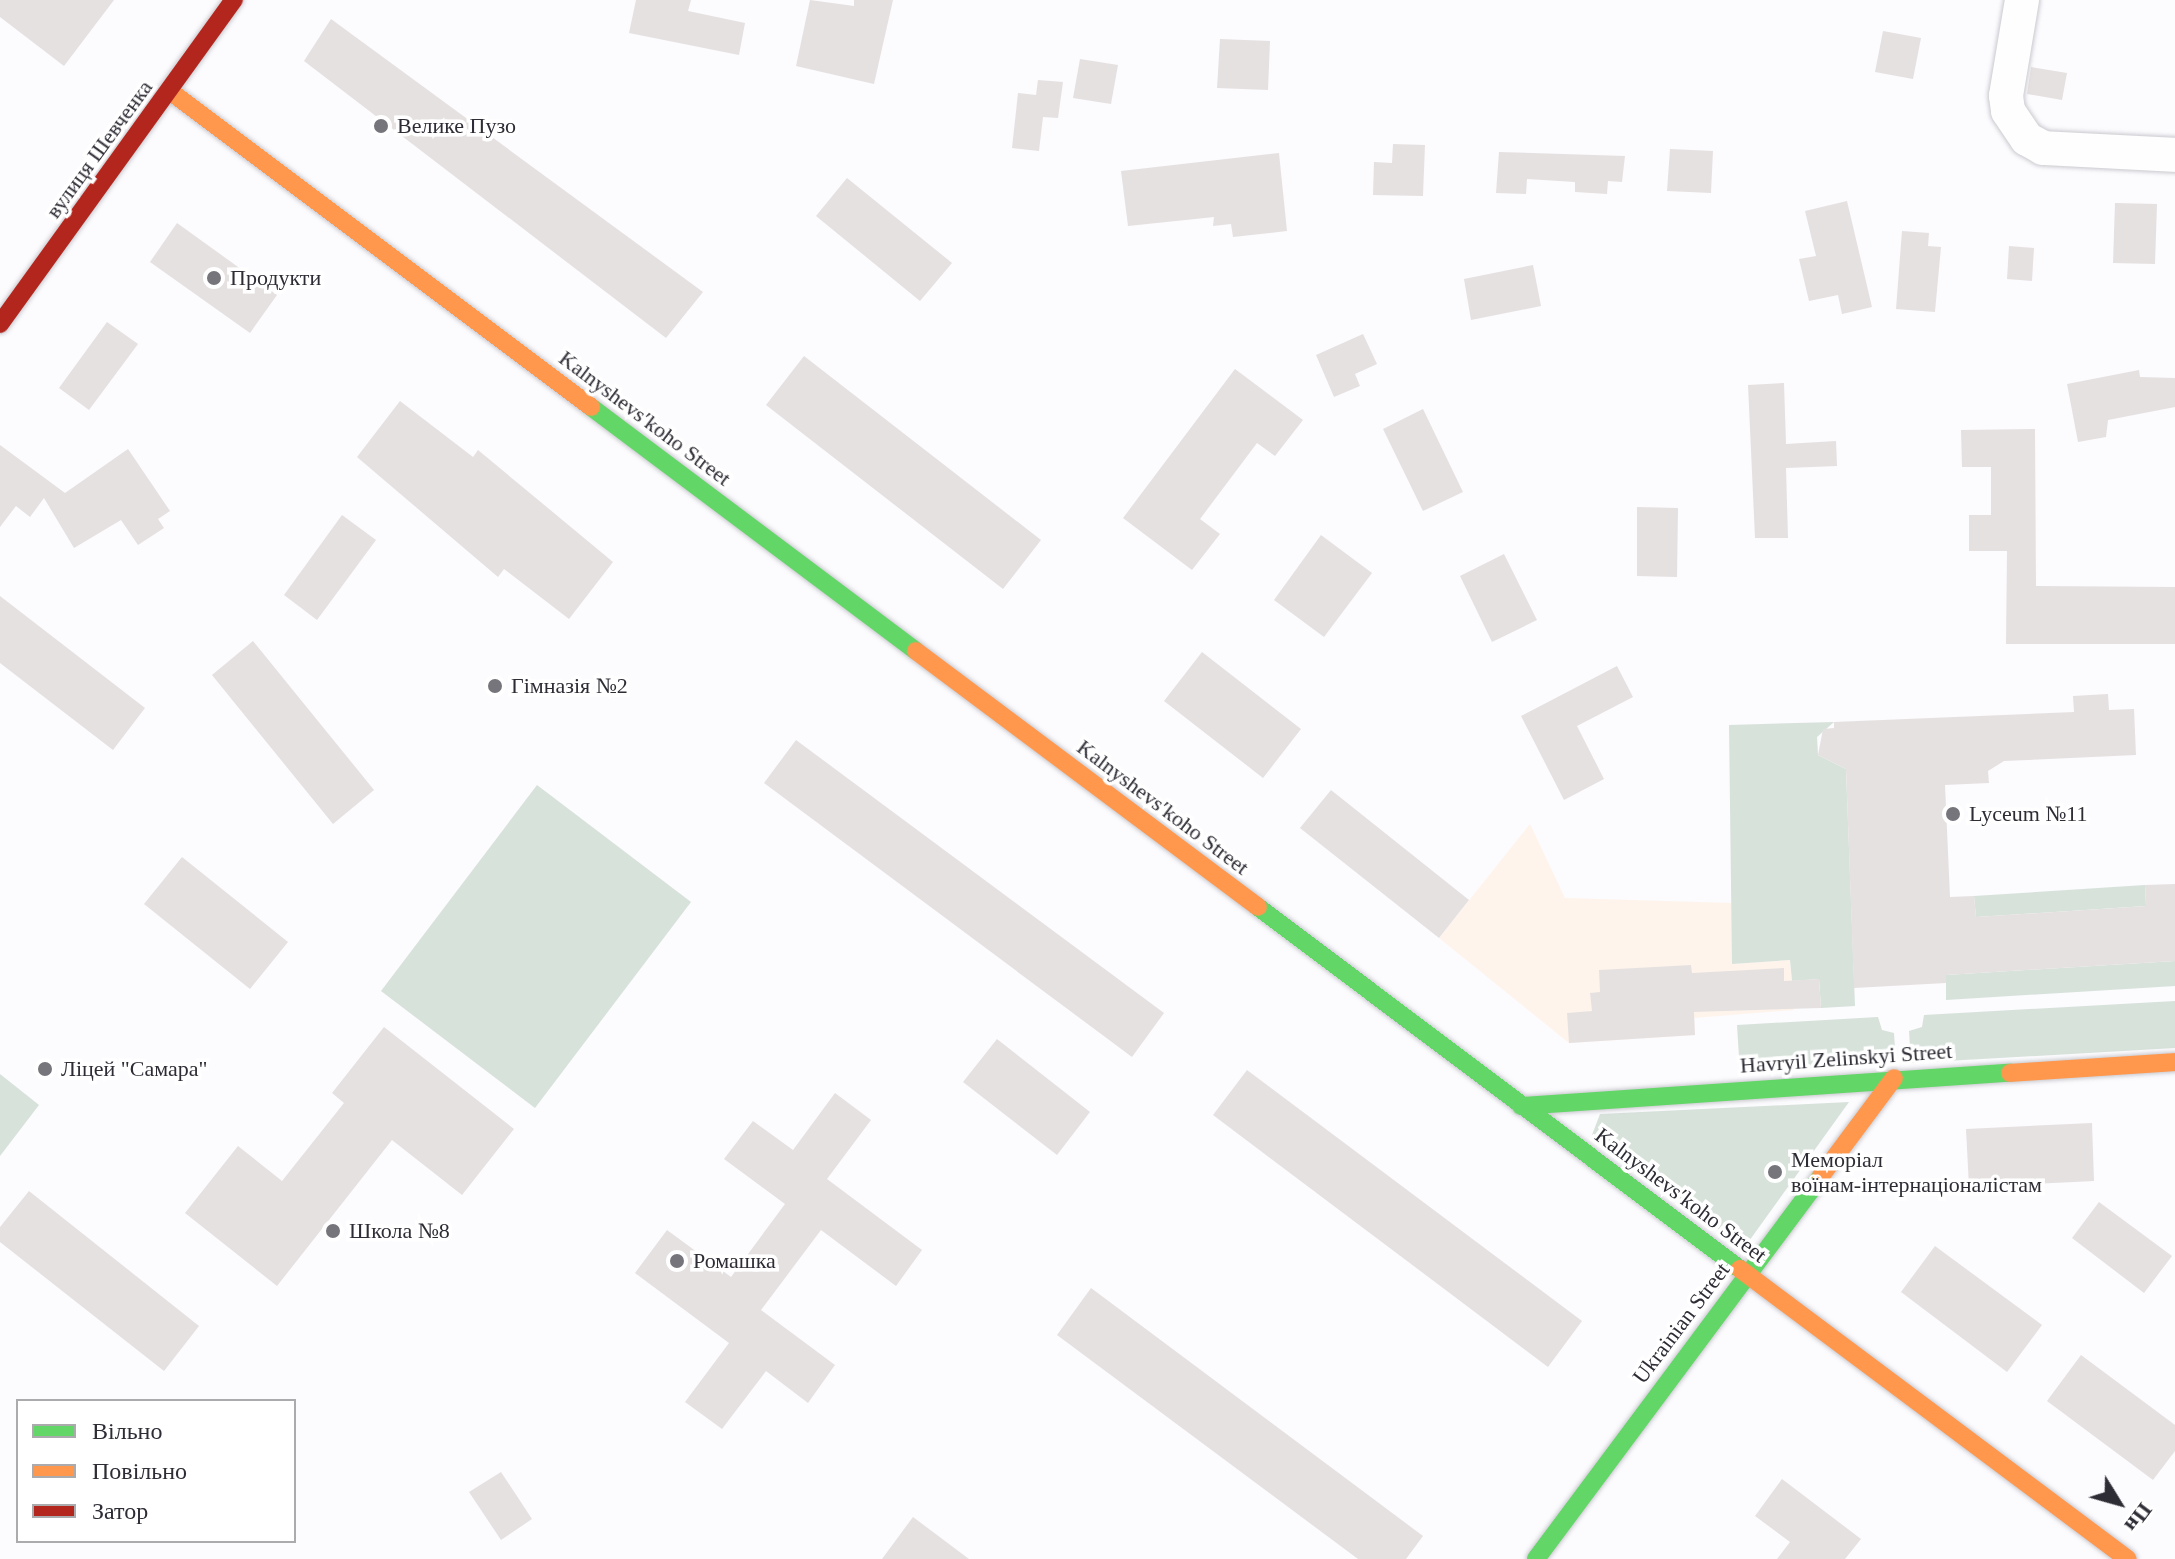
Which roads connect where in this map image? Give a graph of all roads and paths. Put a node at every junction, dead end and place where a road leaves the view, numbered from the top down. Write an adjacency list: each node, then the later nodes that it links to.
1 (234, 0): 3 (street, вулиця Шевченка)
2 (2022, 0): 4 (street)
3 (171, 92): 5 (street, вулиця Шевченка); 8 (street, Kalnyshevsʹkoho Street)
4 (2175, 155)
5 (0, 324)
6 (2175, 1062): 7 (street, Havryil Zelinskyi Street)
7 (1894, 1078): 8 (street, Havryil Zelinskyi Street); 9 (street, Ukrainian Street)
8 (1521, 1106): 9 (street, Kalnyshevsʹkoho Street)
9 (1748, 1274): 10 (street, Ukrainian Street); 11 (street, Kalnyshevsʹkoho Street)
10 (1536, 1559)
11 (2127, 1559)

